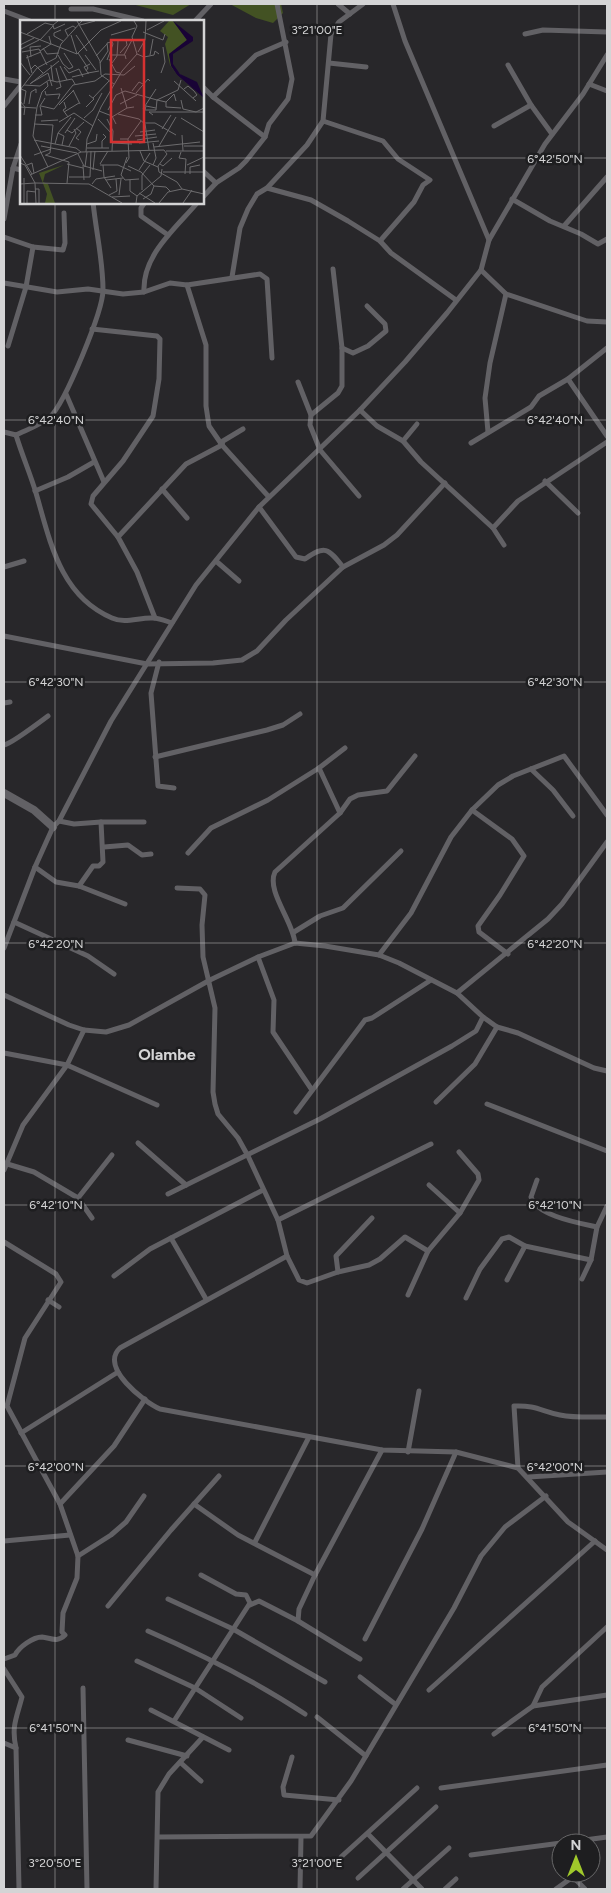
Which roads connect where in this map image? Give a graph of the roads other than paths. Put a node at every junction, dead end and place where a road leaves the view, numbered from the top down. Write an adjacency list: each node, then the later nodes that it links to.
1 (212, 4): 11 (street)
2 (277, 4): 14 (street)
3 (338, 4): 8 (street)
4 (363, 4): 8 (street)
5 (393, 4): 50 (street)
6 (71, 10): 9 (street)
7 (4, 11): 10 (street)
8 (350, 14): 16 (street)
9 (129, 19)
10 (27, 20)
11 (196, 20)
12 (607, 32): 13 (street)
13 (525, 34)
14 (286, 42): 25 (street); 31 (street)
15 (607, 54): 21 (street)
16 (328, 63): 18 (street); 28 (street)
17 (508, 65): 26 (street)
18 (366, 67)
19 (4, 79): 20 (street)
20 (20, 84)
21 (589, 84): 24 (street); 30 (street)
22 (20, 85): 27 (street)
23 (204, 88): 25 (street)
24 (607, 91)
25 (213, 97): 31 (street)
26 (531, 105): 29 (street); 30 (street)
27 (4, 106)
28 (323, 121): 38 (street); 51 (street)
29 (494, 126)
30 (552, 134): 40 (street)
31 (265, 137): 37 (street)
32 (20, 147): 33 (street)
33 (13, 168): 34 (street); 45 (street)
34 (20, 170)
35 (204, 172): 37 (street)
36 (607, 177): 46 (street)
37 (216, 183): 39 (street)
38 (267, 188): 51 (street); 55 (street)
39 (204, 196)
40 (512, 199): 46 (street); 50 (street)
41 (93, 204): 60 (street)
42 (144, 204): 47 (street)
43 (196, 204): 47 (street)
44 (64, 213): 52 (street)
45 (4, 219)
46 (564, 226): 49 (street)
47 (168, 235): 59 (street)
48 (4, 236): 52 (street)
49 (607, 239)
50 (489, 240): 54 (street)
51 (380, 241): 62 (street)
52 (33, 247): 58 (street)
53 (333, 269): 67 (street)
54 (480, 270): 61 (street); 62 (street)
55 (232, 277): 57 (street); 69 (street)
56 (4, 283): 58 (street)
57 (187, 285): 59 (street); 84 (street)
58 (26, 287): 60 (street); 66 (street)
59 (144, 292): 60 (street)
60 (103, 293): 65 (street)
61 (506, 294): 64 (street); 78 (street)
62 (456, 300): 73 (street)
63 (367, 306): 67 (street)
64 (607, 323)
65 (92, 329): 72 (street); 88 (street)
66 (8, 346)
67 (342, 348): 74 (street)
68 (607, 348): 70 (street)
69 (272, 358)
70 (568, 379): 78 (street); 80 (street)
71 (298, 382): 74 (street)
72 (66, 394): 79 (street); 86 (street)
73 (360, 410): 81 (street); 85 (street)
74 (311, 414): 85 (street)
75 (417, 424): 81 (street)
76 (243, 429): 84 (street)
77 (4, 432): 79 (street)
78 (488, 432): 83 (street)
79 (16, 435): 91 (street)
80 (607, 436)
81 (403, 441): 89 (street)
82 (607, 442): 87 (street)
83 (471, 443)
84 (222, 445): 90 (street); 93 (street)
85 (320, 450): 92 (street); 93 (street)
86 (94, 462): 88 (street); 91 (street)
87 (545, 481): 95 (street); 97 (street)
88 (104, 482): 98 (street)
89 (444, 483): 97 (street); 103 (street)
90 (162, 489): 96 (street); 98 (street)
91 (35, 491): 105 (street)
92 (359, 496)
93 (269, 497): 94 (street)
94 (259, 507): 101 (street); 103 (street)
95 (578, 513)
96 (187, 518)
97 (493, 528): 99 (street)
98 (118, 537): 105 (street)
99 (504, 545)
100 (24, 561): 102 (street)
101 (216, 561): 104 (street); 106 (street)
102 (4, 567)
103 (343, 567): 108 (street)
104 (239, 581)
105 (155, 618): 106 (street)
106 (172, 623): 109 (street)
107 (4, 636): 109 (street)
108 (159, 662): 109 (street); 114 (street)
109 (147, 664): 126 (street)
110 (300, 714): 114 (street)
111 (48, 716): 112 (street)
112 (4, 745)
113 (345, 748): 116 (street)
114 (155, 756): 118 (street)
115 (415, 756): 121 (street)
116 (319, 768): 121 (street); 130 (street)
117 (531, 769): 120 (street); 122 (street); 123 (street)
118 (174, 788)
119 (4, 793): 126 (street)
120 (472, 810): 140 (street); 141 (street)
121 (340, 813): 137 (street)
122 (573, 816)
123 (607, 816)
124 (101, 822): 125 (street); 126 (street); 128 (street)
125 (144, 822)
126 (56, 824): 132 (street)
127 (607, 842): 140 (street)
128 (104, 847): 131 (street); 133 (street)
129 (401, 851): 137 (street)
130 (188, 852)
131 (151, 854)
132 (35, 867): 133 (street); 136 (street)
133 (79, 886): 135 (street)
134 (177, 888): 144 (street)
135 (125, 904)
136 (14, 922): 139 (street); 143 (street)
137 (294, 932): 138 (street)
138 (295, 943): 141 (street); 142 (street)
139 (4, 948)
140 (508, 954): 146 (street)
141 (379, 956): 145 (street)
142 (258, 957): 144 (street); 154 (street)
143 (114, 974)
144 (210, 980): 150 (street); 164 (street)
145 (431, 980): 146 (street); 154 (street)
146 (457, 994): 148 (street)
147 (4, 995): 150 (street)
148 (483, 1018): 149 (street); 164 (street)
149 (498, 1026): 153 (street); 155 (street)
150 (84, 1030): 152 (street)
151 (4, 1053): 152 (street)
152 (67, 1065): 156 (street); 165 (street)
153 (607, 1071)
154 (312, 1090): 158 (street)
155 (436, 1102)
156 (157, 1104)
157 (487, 1104): 161 (street)
158 (296, 1112)
159 (138, 1143): 168 (street)
160 (431, 1144): 177 (street)
161 (607, 1151)
162 (459, 1152): 174 (street)
163 (112, 1155): 172 (street)
164 (248, 1156): 168 (street); 170 (street)
165 (6, 1163): 166 (street); 172 (street)
166 (4, 1170)
167 (537, 1180): 178 (street)
168 (186, 1184): 171 (street)
169 (429, 1185): 174 (street)
170 (263, 1190): 177 (street); 179 (street)
171 (168, 1194)
172 (78, 1198): 175 (street)
173 (607, 1206): 178 (street)
174 (460, 1213): 182 (street)
175 (92, 1218)
176 (372, 1218): 185 (street)
177 (278, 1220): 183 (street)
178 (597, 1227): 184 (street)
179 (171, 1238): 186 (street); 191 (street)
180 (4, 1242): 192 (street)
181 (525, 1246): 184 (street); 188 (street); 190 (street)
182 (428, 1251): 185 (street); 189 (street)
183 (288, 1256): 185 (street); 191 (street)
184 (591, 1260): 187 (street)
185 (338, 1272)
186 (114, 1276)
187 (582, 1279)
188 (506, 1280)
189 (408, 1295)
190 (466, 1298)
191 (206, 1299): 194 (street)
192 (48, 1300): 193 (street); 197 (street)
193 (59, 1307)
194 (118, 1372): 196 (street); 199 (street)
195 (419, 1391): 202 (street)
196 (145, 1399): 200 (street); 210 (street)
197 (5, 1405): 199 (street)
198 (607, 1417): 204 (street)
199 (21, 1433): 210 (street)
200 (309, 1437): 201 (street); 214 (street)
201 (382, 1450): 202 (street); 220 (street)
202 (408, 1452): 203 (street)
203 (456, 1452): 204 (street); 228 (street)
204 (518, 1468): 207 (street)
205 (607, 1472): 207 (street)
206 (219, 1476): 211 (street)
207 (530, 1477): 209 (street)
208 (144, 1496): 218 (street)
209 (546, 1496): 215 (street); 240 (street)
210 (60, 1504): 212 (street)
211 (194, 1504): 214 (street); 222 (street)
212 (70, 1535): 213 (street); 218 (street)
213 (4, 1541)
214 (255, 1542): 220 (street)
215 (598, 1543): 216 (street); 217 (street); 238 (street)
216 (607, 1544)
217 (607, 1550)
218 (78, 1556): 229 (street)
219 (201, 1575): 223 (street)
220 (315, 1575): 224 (street)
221 (168, 1599): 226 (street)
222 (108, 1606)
223 (244, 1611): 224 (street); 226 (street)
224 (298, 1621): 230 (street)
225 (607, 1627): 241 (street)
226 (233, 1629): 231 (street); 235 (street)
227 (148, 1631): 231 (street)
228 (365, 1639)
229 (4, 1659)
230 (360, 1659)
231 (213, 1660): 237 (street); 243 (street)
232 (137, 1662): 237 (street)
233 (4, 1668): 251 (street)
234 (360, 1677): 240 (street)
235 (325, 1682)
236 (83, 1688): 275 (street)
237 (194, 1688): 244 (street); 246 (street)
238 (430, 1690)
239 (607, 1695): 241 (street)
240 (395, 1704): 254 (street)
241 (533, 1706): 247 (street)
242 (151, 1710): 246 (street)
243 (306, 1714)
244 (241, 1718)
245 (317, 1718): 254 (street)
246 (174, 1721): 248 (street)
247 (494, 1734)
248 (203, 1737): 252 (street); 253 (street)
249 (128, 1740): 253 (street)
250 (4, 1743): 251 (street)
251 (16, 1748): 274 (street)
252 (229, 1750)
253 (188, 1756): 256 (street)
254 (366, 1756): 261 (street)
255 (292, 1757): 261 (street)
256 (181, 1763): 258 (street); 265 (street)
257 (607, 1765): 260 (street)
258 (201, 1781)
259 (417, 1788): 263 (street)
260 (441, 1788)
261 (339, 1800): 264 (street)
262 (436, 1807): 268 (street)
263 (368, 1834): 268 (street); 270 (street)
264 (301, 1836): 265 (street); 277 (street)
265 (158, 1837): 276 (street)
266 (551, 1844): 269 (street)
267 (449, 1848): 273 (street)
268 (386, 1854): 271 (street); 273 (street)
269 (471, 1855)
270 (341, 1857)
271 (358, 1878)
272 (456, 1879): 280 (street)
273 (413, 1880): 278 (street); 279 (street)
274 (20, 1889)
275 (87, 1889)
276 (156, 1889)
277 (300, 1889)
278 (403, 1889)
279 (422, 1889)
280 (445, 1889)
281 (556, 1889): 282 (street)
282 (585, 1889)

